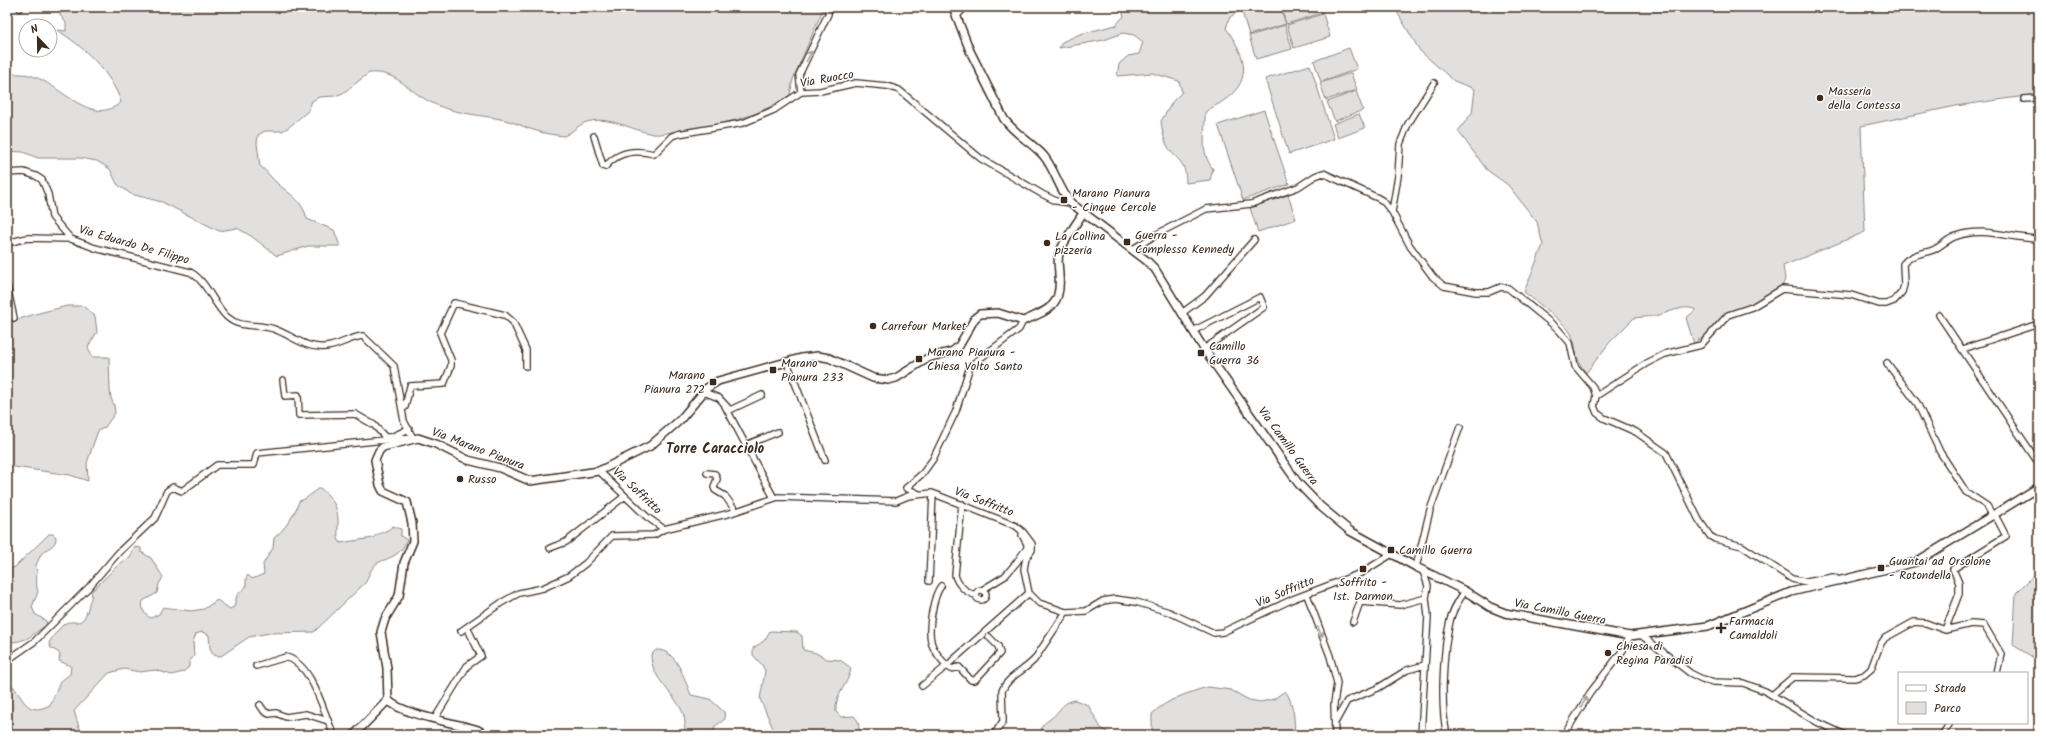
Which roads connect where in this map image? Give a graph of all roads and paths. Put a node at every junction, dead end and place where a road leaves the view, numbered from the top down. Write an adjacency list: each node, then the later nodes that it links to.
1 (828, 7): 6 (street, one-way to 1)
2 (953, 7): 4 (street)
3 (965, 7): 4 (street)
4 (956, 17): 11 (street)
5 (1434, 83): 12 (street)
6 (801, 92): 9 (street, Via Ruocco); 11 (street, Via Ruocco)
7 (2039, 98): 8 (street)
8 (2024, 100)
9 (594, 136)
10 (7, 173): 14 (street, Via Eduardo De Filippo)
11 (1071, 204): 13 (street)
12 (1392, 212): 18 (street); 34 (street)
13 (1083, 213): 18 (street, Via Camillo Guerra); 23 (street)
14 (71, 238): 17 (street); 36 (street, Via Eduardo De Filippo)
15 (2039, 239): 34 (street)
16 (1254, 240): 20 (street)
17 (7, 242)
18 (1133, 249): 20 (street, Via Camillo Guerra)
19 (7, 286): 22 (street)
20 (1182, 313): 25 (street, Via Camillo Guerra)
21 (1939, 315): 27 (street)
22 (14, 318)
23 (1024, 321): 28 (street, Via Marano Pianura); 47 (street)
24 (2039, 328): 27 (street)
25 (1193, 331): 26 (street, Via Camillo Guerra); 26 (street)
26 (1204, 349): 57 (street, Via Camillo Guerra)
27 (1963, 349): 43 (street)
28 (787, 362): 32 (street, Via Marano Pianura); 42 (street)
29 (1887, 363): 53 (street)
30 (526, 366): 36 (street)
31 (283, 380): 38 (street)
32 (704, 392): 35 (street); 44 (street, Via Marano Pianura)
33 (762, 395): 35 (street)
34 (1596, 396): 60 (street)
35 (724, 406): 41 (street)
36 (402, 409): 38 (street, Via Eduardo De Filippo)
37 (1460, 427): 58 (street)
38 (410, 429): 40 (street, Via Eduardo De Filippo)
39 (778, 432): 41 (street)
40 (412, 439): 44 (street, Via Marano Pianura); 76 (street); 83 (street, Via Marano Pianura)
41 (746, 445): 50 (street)
42 (825, 460)
43 (2039, 464)
44 (598, 471): 49 (street, Via Soffritto)
45 (707, 473): 52 (street)
46 (2039, 487): 53 (street, Via Camillo Guerra)
47 (920, 494): 48 (street, Via Soffritto); 50 (street, Via Soffritto)
48 (933, 494): 51 (street, Via Soffritto); 59 (street)
49 (625, 496): 54 (street, Via Soffritto); 56 (street)
50 (774, 498): 52 (street, Via Soffritto)
51 (962, 504): 55 (street, Via Soffritto); 65 (street)
52 (736, 511): 54 (street, Via Soffritto)
53 (1994, 515): 60 (street, Via Camillo Guerra); 71 (street)
54 (664, 529): 70 (street)
55 (1023, 532): 62 (street); 64 (street, Via Soffritto)
56 (550, 548)
57 (1392, 554): 58 (street, Via Camillo Guerra); 66 (street, Via Soffritto)
58 (1419, 569): 63 (street, Via Camillo Guerra); 67 (street)
59 (929, 581)
60 (1840, 581): 73 (street, Via Camillo Guerra)
61 (941, 586): 77 (street)
62 (982, 590): 65 (street); 65 (street)
63 (1465, 591): 74 (street, Via Camillo Guerra); 95 (street)
64 (1029, 593): 68 (street, Via Soffritto); 77 (street)
65 (976, 594)
66 (1307, 595): 68 (street, Via Soffritto); 87 (street, one-way to 87)
67 (1426, 598): 69 (street); 78 (street)
68 (1066, 612): 92 (street)
69 (1354, 622)
70 (467, 627): 72 (street); 85 (street)
71 (1945, 630): 80 (street); 82 (street)
72 (461, 631)
73 (1641, 635): 74 (street, Via Camillo Guerra); 82 (street)
74 (1630, 636): 96 (street, one-way to 74)
75 (989, 637): 77 (street)
76 (12, 657)
77 (949, 663): 81 (street)
78 (1425, 665): 87 (street); 94 (street)
79 (256, 666): 86 (street)
80 (1997, 672)
81 (922, 686)
82 (1772, 695): 97 (street)
83 (388, 700): 85 (street); 90 (street)
84 (260, 705): 86 (street)
85 (435, 718): 91 (street)
86 (328, 721): 89 (street)
87 (1334, 724): 93 (street)
88 (1949, 724): 98 (street)
89 (334, 735)
90 (354, 735)
91 (488, 735)
92 (994, 735)
93 (1335, 735)
94 (1421, 735)
95 (1447, 735)
96 (1564, 735)
97 (1845, 735)
98 (1942, 735)

